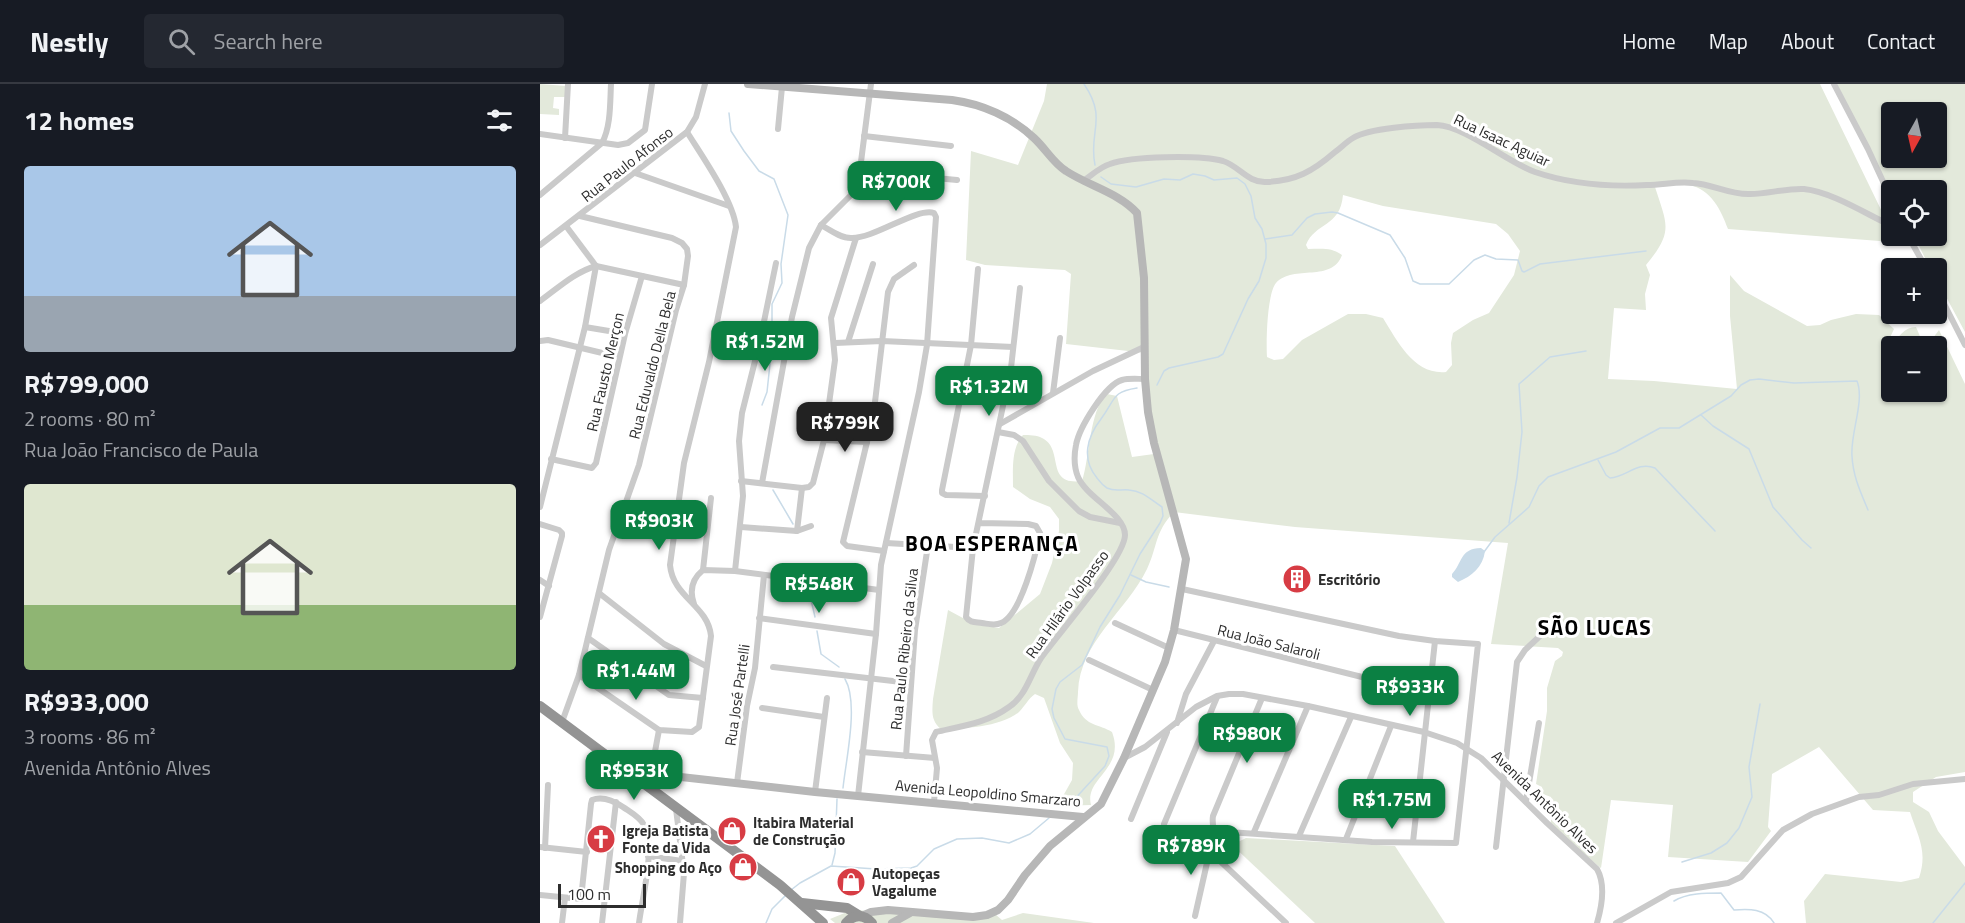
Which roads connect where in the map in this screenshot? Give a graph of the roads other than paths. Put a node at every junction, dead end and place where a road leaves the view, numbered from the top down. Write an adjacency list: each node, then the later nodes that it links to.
1 (567, 84): 14 (street)
2 (611, 84): 15 (street)
3 (652, 84): 15 (street)
4 (705, 84): 11 (street, Rua Paulo Afonso)
5 (748, 84): 7 (street)
6 (1834, 84): 20 (street)
7 (782, 87): 8 (street); 10 (street)
8 (837, 87): 9 (street)
9 (870, 88): 13 (street); 21 (street)
10 (778, 129)
11 (687, 132): 18 (street, Rua Paulo Afonso); 23 (street)
12 (540, 134): 14 (street)
13 (864, 136): 16 (street); 17 (street)
14 (565, 138): 15 (street)
15 (602, 143): 22 (street)
16 (951, 146)
17 (861, 171): 19 (street); 26 (street)
18 (635, 172): 23 (street); 24 (street, Rua Paulo Afonso)
19 (957, 180)
20 (1882, 180)
21 (1083, 181): 25 (street, Rua Isaac Aguiar); 52 (street, Avenida Leopoldino Smarzaro)
22 (540, 195)
23 (729, 206): 85 (street)
24 (580, 216): 27 (street, Rua Paulo Afonso); 36 (street, Rua Eduvaldo Della Bela)
25 (1881, 221)
26 (821, 225): 28 (street); 62 (street)
27 (566, 226): 29 (street, Rua Paulo Afonso); 32 (street)
28 (856, 238): 46 (street); 47 (street)
29 (540, 245)
30 (776, 263): 61 (street)
31 (873, 264): 45 (street)
32 (596, 266): 35 (street); 38 (street); 40 (street)
33 (914, 266): 44 (street)
34 (978, 269): 48 (street)
35 (642, 276): 36 (street); 53 (street, Rua Fausto Merçon)
36 (684, 285): 84 (street, Rua Eduvaldo Della Bela)
37 (1020, 288): 51 (street)
38 (540, 301)
39 (1947, 310): 49 (street)
40 (585, 327): 41 (street); 50 (street)
41 (609, 331)
42 (1060, 338): 55 (street)
43 (540, 340): 50 (street)
44 (882, 341): 45 (street); 47 (street); 59 (street)
45 (848, 342): 46 (street)
46 (835, 343): 58 (street)
47 (927, 345): 48 (street); 73 (street)
48 (971, 345): 51 (street); 64 (street)
49 (1965, 345)
50 (580, 347): 53 (street); 60 (street)
51 (1014, 347): 56 (street)
52 (1144, 347): 54 (street, Avenida Leopoldino Smarzaro); 55 (street)
53 (620, 357): 60 (street, Rua Fausto Merçon)
54 (1145, 379): 68 (street); 82 (street, Avenida Leopoldino Smarzaro)
55 (1053, 393): 56 (street)
56 (1000, 424): 57 (street)
57 (998, 432): 64 (street); 68 (street)
58 (824, 440): 59 (street); 63 (street)
59 (867, 442): 76 (street)
60 (551, 459): 66 (street)
61 (741, 481): 62 (street); 71 (street)
62 (762, 483): 63 (street)
63 (802, 488): 72 (street)
64 (985, 496): 67 (street)
65 (711, 498): 77 (street)
66 (540, 507)
67 (979, 523): 75 (street); 75 (street)
68 (1121, 523): 123 (street, Rua Hilário Volpasso)
69 (540, 524): 81 (street)
70 (811, 526): 72 (street)
71 (741, 527): 72 (street); 78 (street)
72 (797, 531)
73 (886, 543): 74 (street); 76 (street)
74 (928, 545): 75 (street); 101 (street, Rua Paulo Ribeiro da Silva)
75 (973, 548)
76 (884, 551): 83 (street)
77 (704, 570): 78 (street); 85 (street)
78 (735, 572): 79 (street)
79 (764, 575): 83 (street); 87 (street, Rua José Partelli)
80 (540, 579): 81 (street)
81 (549, 586): 86 (street)
82 (1182, 589): 89 (street, Avenida Leopoldino Smarzaro); 94 (street)
83 (879, 590): 90 (street)
84 (599, 593): 92 (street, Rua Eduvaldo Della Bela); 97 (street)
85 (696, 607): 97 (street)
86 (540, 617)
87 (759, 618): 90 (street); 129 (street, Rua José Partelli)
88 (1115, 623): 95 (street)
89 (1174, 630): 93 (street, Rua João Salaroli); 95 (street, Avenida Leopoldino Smarzaro)
90 (876, 634): 100 (street)
91 (1540, 634): 127 (street)
92 (588, 638): 99 (street, Rua Eduvaldo Della Bela); 105 (street)
93 (1214, 641): 103 (street, Rua João Salaroli); 114 (street)
94 (1435, 641): 103 (street); 120 (street)
95 (1169, 648): 102 (street, Avenida Leopoldino Smarzaro)
96 (1089, 660): 102 (street)
97 (706, 666): 105 (street)
98 (773, 667): 100 (street)
99 (579, 675): 113 (street, Rua Eduvaldo Della Bela); 117 (street)
100 (870, 677): 101 (street); 121 (street)
101 (910, 683): 122 (street, Rua Paulo Ribeiro da Silva)
102 (1153, 690): 124 (street, Avenida Leopoldino Smarzaro)
103 (1430, 690): 119 (street)
104 (1217, 696): 107 (street, Avenida Antônio Alves); 114 (street, Avenida Antônio Alves); 139 (street)
105 (703, 698): 117 (street)
106 (827, 698): 111 (street)
107 (1262, 698): 109 (street, Avenida Antônio Alves); 140 (street)
108 (540, 706): 113 (highway)
109 (1308, 706): 112 (street, Avenida Antônio Alves); 141 (street)
110 (762, 708): 111 (street)
111 (824, 717): 131 (street)
112 (1352, 717): 116 (street, Avenida Antônio Alves); 142 (street)
113 (562, 722): 125 (highway)
114 (1177, 723): 118 (street, Avenida Antônio Alves)
115 (1539, 723): 133 (street)
116 (1391, 726): 119 (street, Avenida Antônio Alves); 143 (street)
117 (659, 730): 126 (street)
118 (1167, 731): 124 (street, Avenida Antônio Alves); 138 (street)
119 (1424, 732): 120 (street, Avenida Antônio Alves); 144 (street)
120 (1466, 748): 127 (street, Avenida Antônio Alves); 144 (street)
121 (862, 752): 122 (street); 132 (street)
122 (906, 756): 123 (street)
123 (935, 758): 135 (street, Rua Hilário Volpasso)
124 (1124, 758): 137 (street, Avenida Leopoldino Smarzaro)
125 (626, 771): 126 (street, Avenida Leopoldino Smarzaro); 136 (highway)
126 (651, 773): 129 (street, Avenida Leopoldino Smarzaro)
127 (1503, 778): 133 (street, Avenida Antônio Alves); 146 (street)
128 (1965, 779): 167 (street)
129 (737, 783): 131 (street, Avenida Leopoldino Smarzaro)
130 (548, 785): 145 (street)
131 (815, 792): 132 (street, Avenida Leopoldino Smarzaro)
132 (858, 796): 135 (street, Avenida Leopoldino Smarzaro)
133 (1526, 801): 166 (street, Avenida Antônio Alves)
134 (616, 802): 148 (street); 149 (street); 158 (street)
135 (933, 802): 137 (street, Avenida Leopoldino Smarzaro)
136 (676, 808): 150 (street); 153 (highway)
137 (1083, 817): 154 (street)
138 (1131, 819)
139 (1164, 825)
140 (1214, 831): 141 (street); 147 (street)
141 (1254, 832): 142 (street)
142 (1299, 836): 143 (street)
143 (1346, 839): 144 (street)
144 (1413, 842)
145 (542, 847): 148 (street)
146 (1496, 847)
147 (1213, 851): 155 (street); 165 (street)
148 (586, 852): 152 (street)
149 (648, 856): 150 (street); 159 (street)
150 (682, 861): 160 (street)
151 (540, 895): 152 (street)
152 (565, 898): 157 (street)
153 (798, 900): 156 (highway); 161 (highway)
154 (910, 913): 156 (street); 164 (street)
155 (1195, 915)
156 (861, 916): 162 (highway); 163 (highway)
157 (562, 923)
158 (602, 923)
159 (639, 923)
160 (680, 923)
161 (823, 923)
162 (846, 923)
163 (872, 923)
164 (892, 923)
165 (1286, 923)
166 (1597, 923)
167 (1616, 923)

